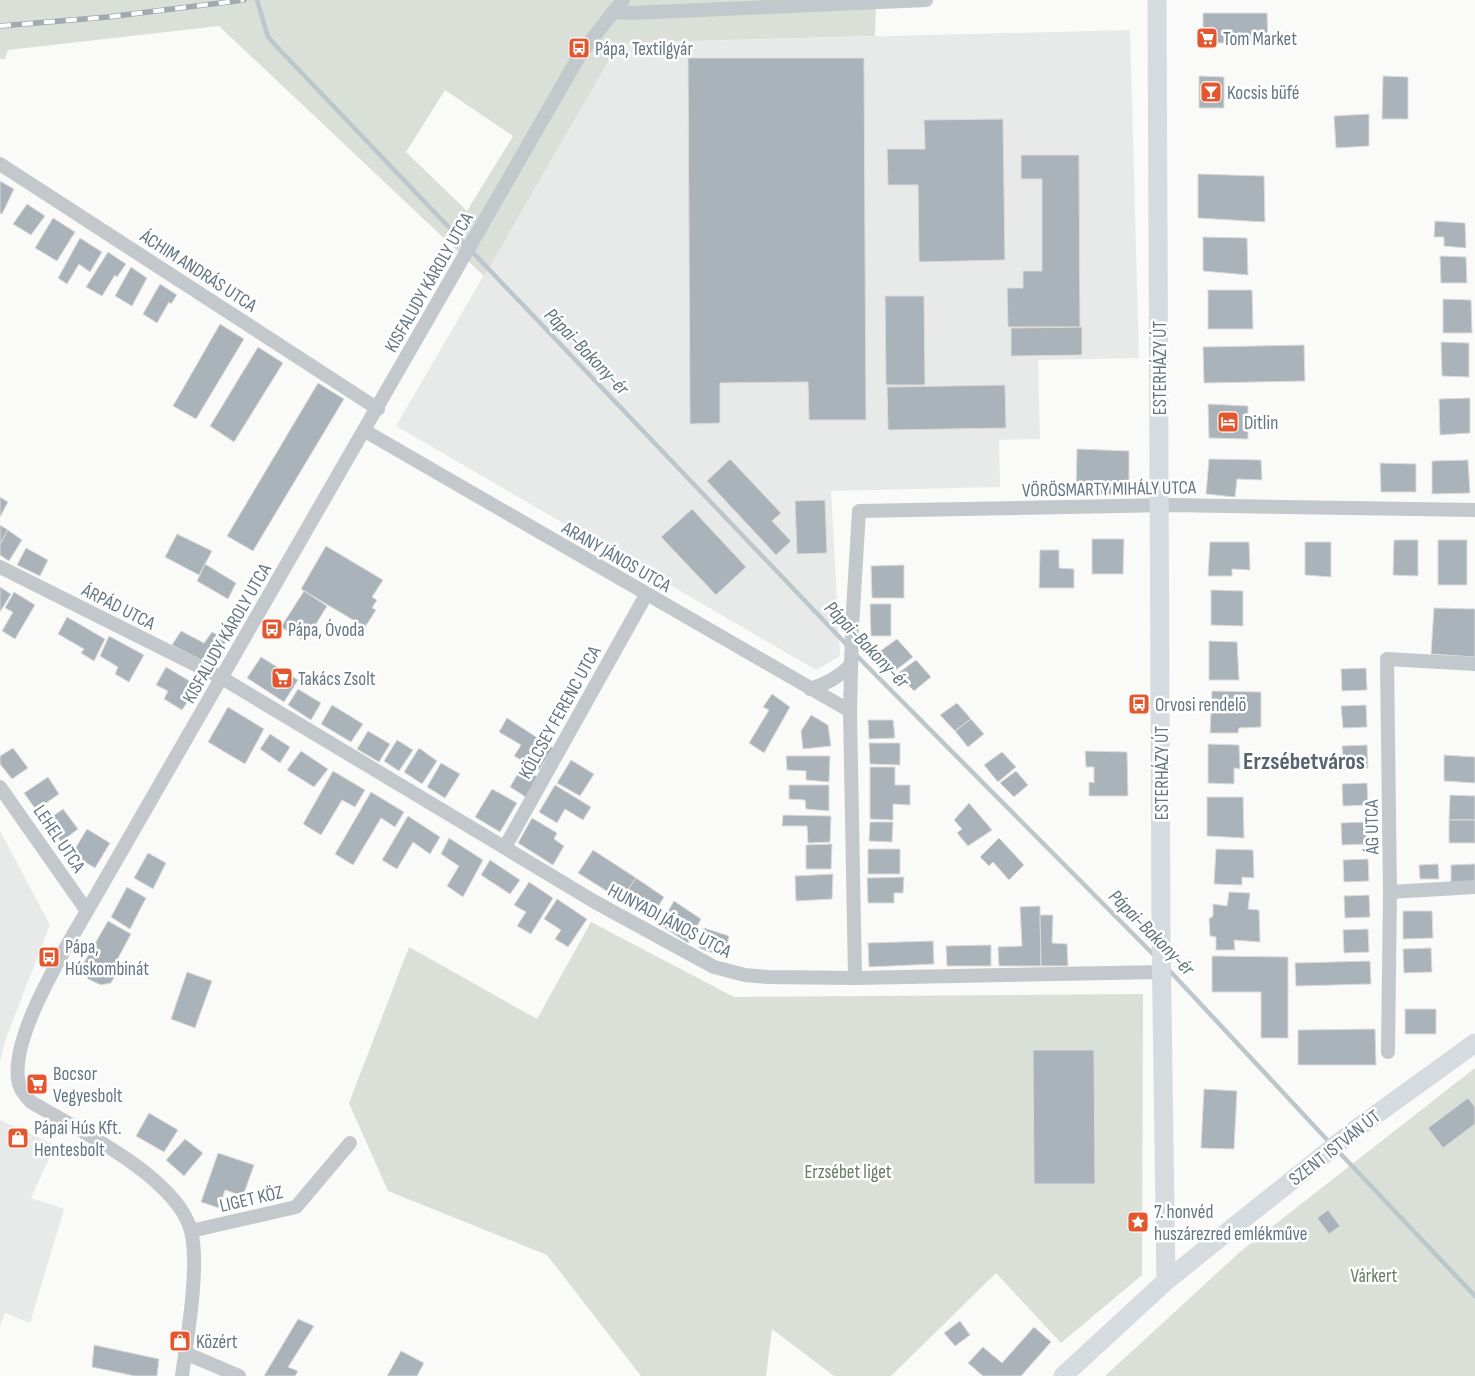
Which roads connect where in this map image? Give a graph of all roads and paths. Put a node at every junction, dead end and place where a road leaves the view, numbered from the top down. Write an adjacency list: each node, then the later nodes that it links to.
1 (623, 0): 4 (street, KISFALUDY KÁROLY UTCA)
2 (926, 0): 4 (street)
3 (1157, 0): 8 (street, ESTERHÁZY ÚT)
4 (613, 12): 6 (street, KISFALUDY KÁROLY UTCA)
5 (0, 164): 6 (street, ÁCHIM ANDRÁS UTCA)
6 (378, 409): 7 (street, KISFALUDY KÁROLY UTCA)
7 (365, 431): 11 (street, ARANY JÁNOS UTCA); 14 (street, KISFALUDY KÁROLY UTCA)
8 (1160, 505): 9 (street, VÖRÖSMARTY MIHÁLY UTCA); 13 (street, VÖRÖSMARTY MIHÁLY UTCA); 22 (street, ESTERHÁZY ÚT)
9 (1475, 510)
10 (0, 567): 14 (street, ÁRPÁD UTCA)
11 (646, 595): 15 (street, ARANY JÁNOS UTCA); 18 (street, KÖLCSEY FERENC UTCA)
12 (1475, 664): 20 (street, ÁG UTCA)
13 (851, 665): 15 (street); 16 (street)
14 (222, 678): 18 (street, HUNYADI JÁNOS UTCA); 21 (street, KISFALUDY KÁROLY UTCA)
15 (810, 689): 16 (street, ARANY JÁNOS UTCA)
16 (850, 711): 23 (street)
17 (0, 787): 21 (street, LEHEL UTCA)
18 (505, 847): 23 (street, HUNYADI JÁNOS UTCA)
19 (1475, 886): 20 (street)
20 (1390, 892): 25 (street, ÁG UTCA)
21 (87, 911): 27 (street, KISFALUDY KÁROLY UTCA)
22 (1162, 972): 23 (street, HUNYADI JÁNOS UTCA); 28 (street, ESTERHÁZY ÚT)
23 (856, 978)
24 (1475, 1043): 28 (street, SZENT ISTVÁN ÚT)
25 (1388, 1052)
26 (350, 1143): 27 (street, LIGET KÖZ)
27 (191, 1231): 29 (street, KISFALUDY KÁROLY UTCA)
28 (1166, 1281): 32 (street, SZENT ISTVÁN ÚT)
29 (185, 1353): 30 (street, KISFALUDY KÁROLY UTCA); 31 (street)
30 (182, 1376)
31 (238, 1376)
32 (1063, 1376)

